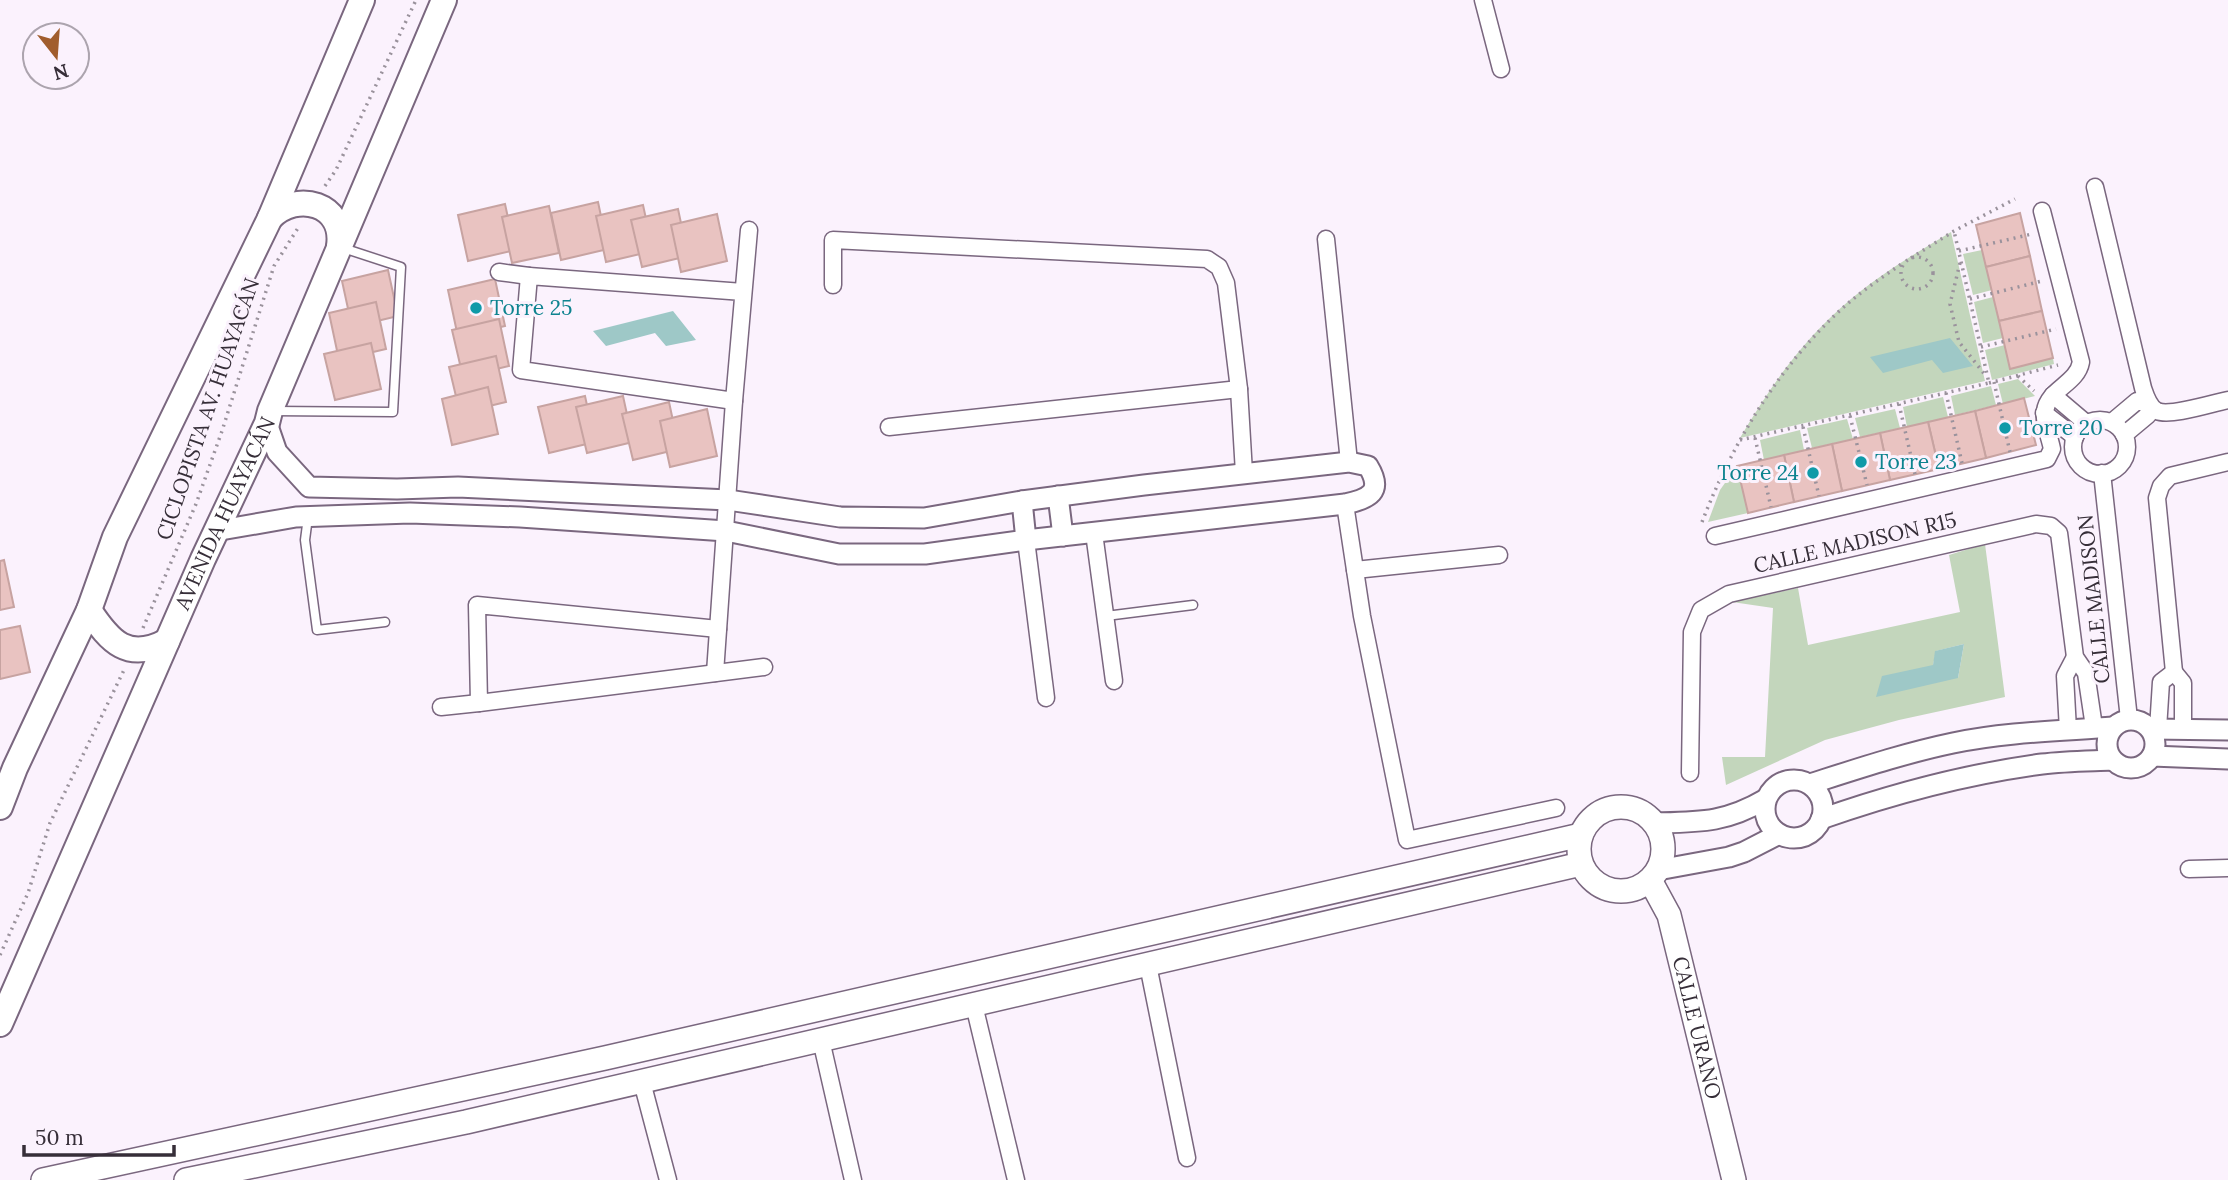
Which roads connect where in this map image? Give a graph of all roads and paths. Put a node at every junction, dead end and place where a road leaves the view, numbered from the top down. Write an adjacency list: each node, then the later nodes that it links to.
1 (362, 0): 10 (main road)
2 (416, 0): 8 (path, CICLOPISTA AV. HUAYACÁN)
3 (444, 0): 15 (main road, AVENIDA HUAYACÁN)
4 (1483, 0): 5 (street)
5 (1500, 69)
6 (2095, 187): 36 (street)
7 (2015, 199): 13 (path)
8 (313, 204): 10 (main road); 15 (main road); 81 (path, CICLOPISTA AV. HUAYACÁN)
9 (2042, 211): 12 (street)
10 (270, 218): 76 (main road)
11 (749, 230): 24 (street)
12 (2047, 230): 16 (path); 22 (street)
13 (1954, 231): 16 (path); 17 (path)
14 (1326, 239): 48 (street)
15 (339, 246): 39 (main road, AVENIDA HUAYACÁN); 39 (lane)
16 (1959, 251): 18 (path)
17 (1911, 258): 19 (path); 19 (path)
18 (1961, 261): 25 (path); 29 (path)
19 (1903, 263): 47 (path)
20 (499, 272): 21 (street)
21 (529, 276): 24 (street); 34 (street)
22 (2059, 277): 25 (path); 26 (street)
23 (833, 285): 30 (street)
24 (743, 292): 34 (street)
25 (1970, 299): 27 (path)
26 (2071, 325): 27 (path); 28 (street)
27 (1981, 347): 29 (path)
28 (2080, 359): 29 (path); 32 (street)
29 (1990, 381): 31 (path); 50 (path)
30 (1239, 389): 42 (street); 51 (street)
31 (1946, 393): 35 (path); 53 (path)
32 (2053, 396): 37 (street); 41 (street)
33 (2228, 400): 36 (street)
34 (734, 401): 58 (street)
35 (1899, 404): 38 (path); 56 (path)
36 (2149, 404): 40 (street); 44 (street)
37 (2044, 413): 45 (street); 50 (street)
38 (1850, 416): 43 (path); 59 (path)
39 (268, 417): 54 (street); 67 (main road, AVENIDA HUAYACÁN)
40 (2112, 422): 41 (street); 44 (street)
41 (2086, 424): 45 (street)
42 (889, 426)
43 (1803, 426): 46 (path); 62 (path)
44 (2124, 435): 52 (street)
45 (2075, 437): 52 (street)
46 (1755, 438): 47 (path); 66 (path)
47 (1740, 440): 65 (path)
48 (1349, 462): 51 (street); 61 (street)
49 (2228, 462): 84 (street)
50 (2014, 466): 53 (street)
51 (1244, 473): 57 (street)
52 (2102, 473): 90 (street, CALLE MADISON)
53 (1966, 478): 56 (street)
54 (309, 487): 55 (street); 64 (street)
55 (458, 487): 58 (street); 63 (street)
56 (1918, 489): 59 (street)
57 (1058, 496): 60 (street); 70 (street)
58 (728, 500): 60 (street); 68 (street)
59 (1870, 500): 62 (street)
60 (1022, 501): 72 (street)
61 (1345, 504): 69 (street); 74 (street)
62 (1822, 511): 66 (street)
63 (456, 514): 64 (street); 68 (street)
64 (308, 517): 67 (street); 78 (lane)
65 (1702, 522)
66 (1774, 522): 71 (street)
67 (215, 531): 80 (main road, AVENIDA HUAYACÁN)
68 (726, 531): 72 (street); 79 (street)
69 (1094, 533): 70 (street); 77 (street)
70 (1063, 536): 72 (street)
71 (1715, 536)
72 (1026, 540): 87 (street)
73 (1499, 555): 74 (street)
74 (1355, 570): 104 (street)
75 (1194, 605): 77 (lane)
76 (89, 610): 81 (main road); 103 (main road)
77 (1105, 616): 86 (street)
78 (385, 622)
79 (718, 629): 85 (street); 88 (street)
80 (167, 641): 81 (main road); 116 (main road, AVENIDA HUAYACÁN)
81 (134, 650): 113 (path, CICLOPISTA AV. HUAYACÁN)
82 (2076, 657): 90 (street, CALLE MADISON); 92 (street, CALLE MADISON); 100 (street, CALLE MADISON R15)
83 (764, 667): 85 (street)
84 (2174, 672): 91 (street); 93 (street)
85 (715, 673): 88 (street)
86 (1114, 681)
87 (1046, 698)
88 (479, 703): 89 (street)
89 (441, 708)
90 (2112, 724): 91 (street); 92 (street); 98 (street)
91 (2154, 729): 93 (street); 96 (street)
92 (2068, 730): 95 (street)
93 (2183, 730): 94 (street)
94 (2228, 730)
95 (2008, 735): 99 (street); 101 (street)
96 (2152, 756): 97 (street); 98 (street)
97 (2228, 759)
98 (2112, 760): 99 (street)
99 (2011, 770): 105 (street)
100 (1689, 773)
101 (1810, 785): 102 (street); 105 (street)
102 (1766, 799): 106 (street); 107 (street)
103 (0, 807)
104 (1556, 808)
105 (1821, 819): 107 (street)
106 (1654, 823): 108 (main road); 112 (main road)
107 (1779, 834): 112 (street)
108 (1581, 835): 109 (main road); 117 (main road)
109 (1581, 864): 112 (main road); 114 (main road)
110 (2228, 868): 111 (street)
111 (2189, 869)
112 (1654, 875): 127 (main road, CALLE URANO)
113 (0, 954)
114 (1148, 965): 115 (main road); 121 (street)
115 (974, 1005): 118 (main road); 126 (street)
116 (0, 1024)
117 (745, 1026): 119 (main road); 122 (main road)
118 (821, 1040): 119 (main road); 125 (street)
119 (752, 1056): 120 (main road)
120 (642, 1082): 123 (main road); 124 (street)
121 (1187, 1158)
122 (43, 1180)
123 (186, 1180)
124 (668, 1180)
125 (853, 1180)
126 (1016, 1180)
127 (1734, 1180)

